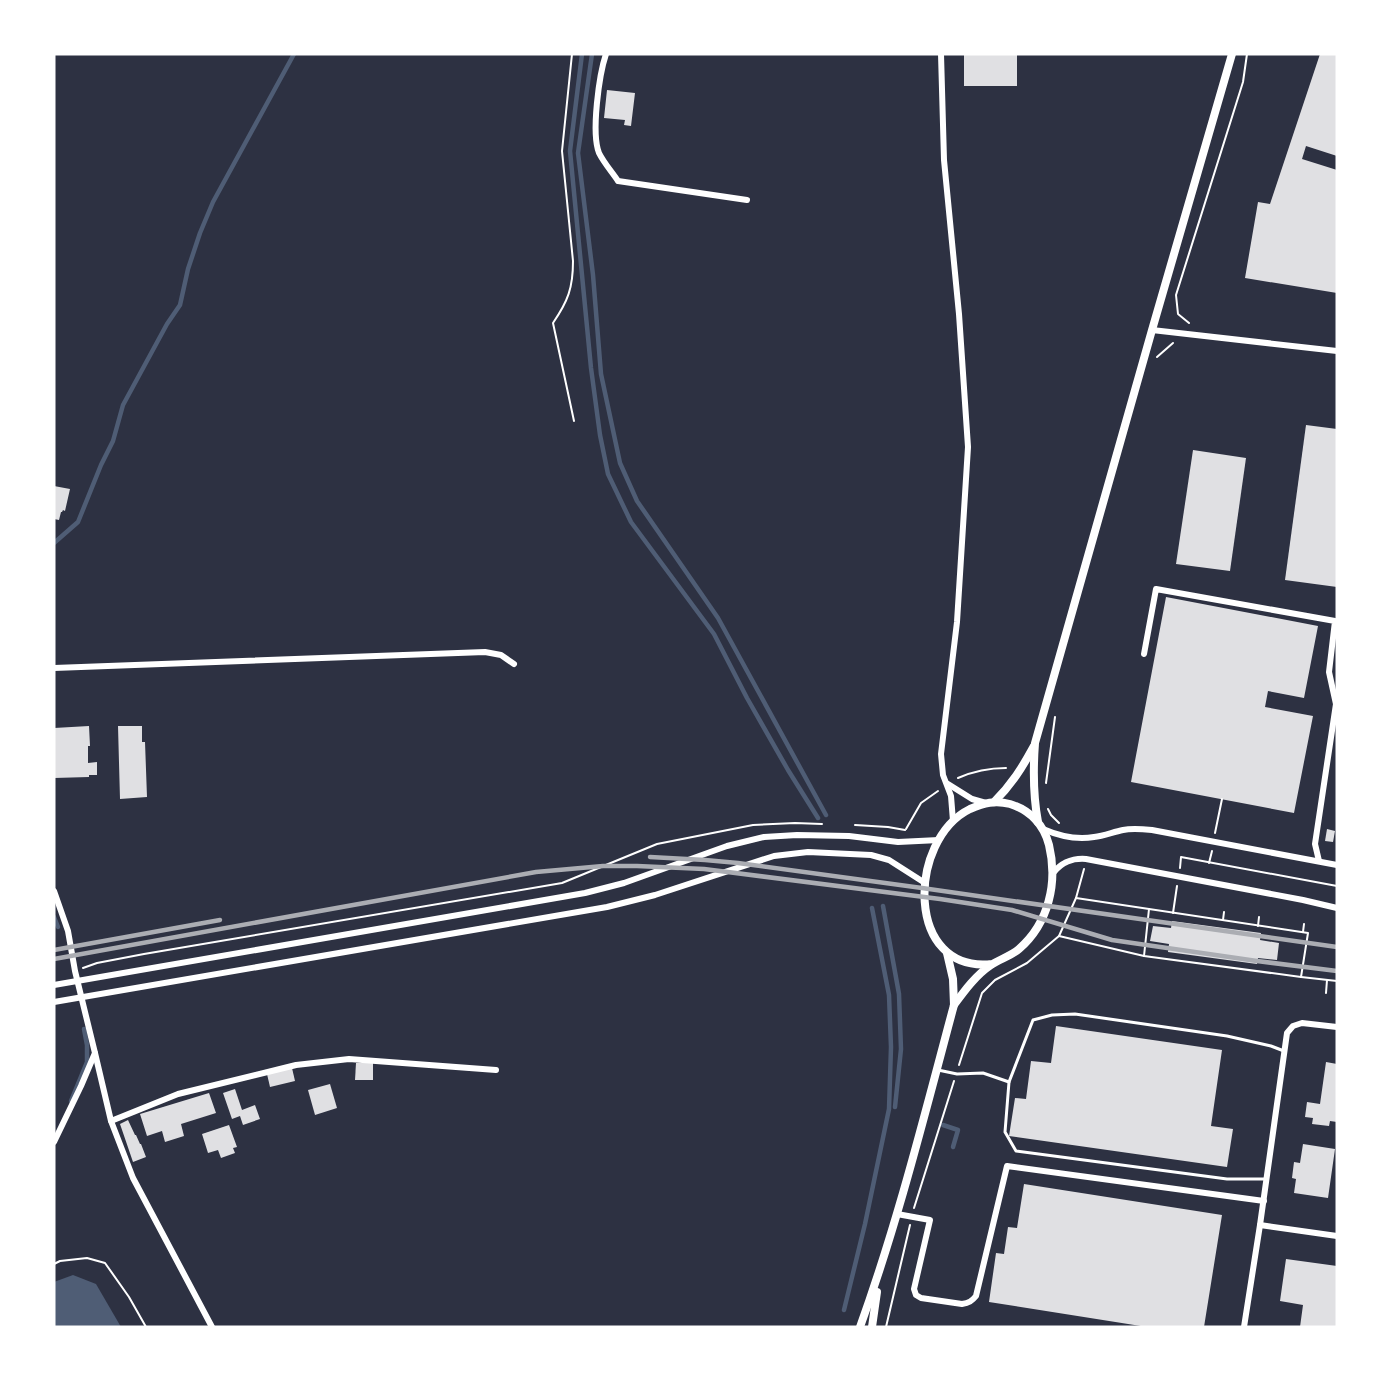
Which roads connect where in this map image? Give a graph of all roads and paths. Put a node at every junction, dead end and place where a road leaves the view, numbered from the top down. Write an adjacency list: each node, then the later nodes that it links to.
1 (572, 54): 11 (path)
2 (606, 54): 6 (street)
3 (941, 54): 18 (street)
4 (1232, 54): 7 (main road)
5 (1247, 54): 8 (path)
6 (747, 200)
7 (1152, 330): 8 (street); 16 (main road)
8 (1188, 334): 9 (street); 10 (path)
9 (1337, 351)
10 (1157, 356)
11 (574, 421)
12 (1144, 654): 30 (street)
13 (513, 664): 14 (street)
14 (54, 668)
15 (1055, 715): 19 (path)
16 (1035, 743): 20 (main road); 25 (main road)
17 (1006, 768): 18 (path)
18 (947, 784): 20 (street); 22 (street); 27 (path)
19 (1046, 789)
20 (990, 802): 22 (main road); 25 (main road)
21 (1047, 807): 26 (path)
22 (953, 821): 28 (main road)
23 (830, 825): 52 (path)
24 (853, 825): 27 (path)
25 (1040, 825): 30 (street); 33 (main road)
26 (1064, 826)
27 (905, 830): 29 (path)
28 (939, 840): 29 (street); 35 (main road)
29 (898, 842): 56 (street)
30 (1319, 861): 31 (street)
31 (1337, 865)
32 (1084, 867): 38 (path)
33 (1053, 873): 34 (street); 51 (main road)
34 (1179, 878): 36 (path); 39 (street); 42 (path)
35 (925, 883): 49 (main road); 59 (street)
36 (1337, 886)
37 (54, 891): 52 (street)
38 (1076, 898): 40 (path); 48 (path)
39 (1337, 908)
40 (1149, 909): 42 (path); 50 (path)
41 (1224, 912): 44 (path)
42 (1173, 913): 44 (path)
43 (1259, 917): 46 (path)
44 (1223, 920): 46 (path)
45 (1304, 924): 47 (path)
46 (1258, 926): 47 (path)
47 (1303, 932): 53 (path)
48 (1059, 936): 50 (path); 67 (path)
49 (947, 953): 51 (main road); 61 (main road)
50 (1144, 956): 53 (path)
51 (992, 964): 61 (main road)
52 (75, 971): 56 (street)
53 (1301, 977): 54 (path)
54 (1327, 980): 55 (path); 58 (path)
55 (1337, 981)
56 (77, 982): 57 (street); 59 (street)
57 (54, 985)
58 (1326, 993)
59 (81, 998): 60 (street); 64 (street)
60 (54, 1002)
61 (954, 1005): 65 (main road)
62 (1337, 1027): 63 (street)
63 (1284, 1051): 68 (lane); 71 (street)
64 (95, 1053): 69 (street); 70 (street)
65 (936, 1069): 67 (lane); 73 (main road)
66 (496, 1070): 69 (street)
67 (957, 1074): 68 (lane); 74 (path)
68 (1009, 1082): 71 (lane)
69 (111, 1121): 80 (street)
70 (54, 1142)
71 (1267, 1179): 72 (street)
72 (1264, 1201): 74 (street); 75 (street)
73 (897, 1214): 74 (street); 78 (main road)
74 (912, 1216): 83 (path)
75 (1260, 1225): 76 (street); 84 (street)
76 (1337, 1236)
77 (54, 1264): 79 (path)
78 (879, 1274): 81 (main road); 82 (main road)
79 (146, 1327)
80 (212, 1327)
81 (860, 1327)
82 (872, 1327)
83 (886, 1327)
84 (1244, 1327)

